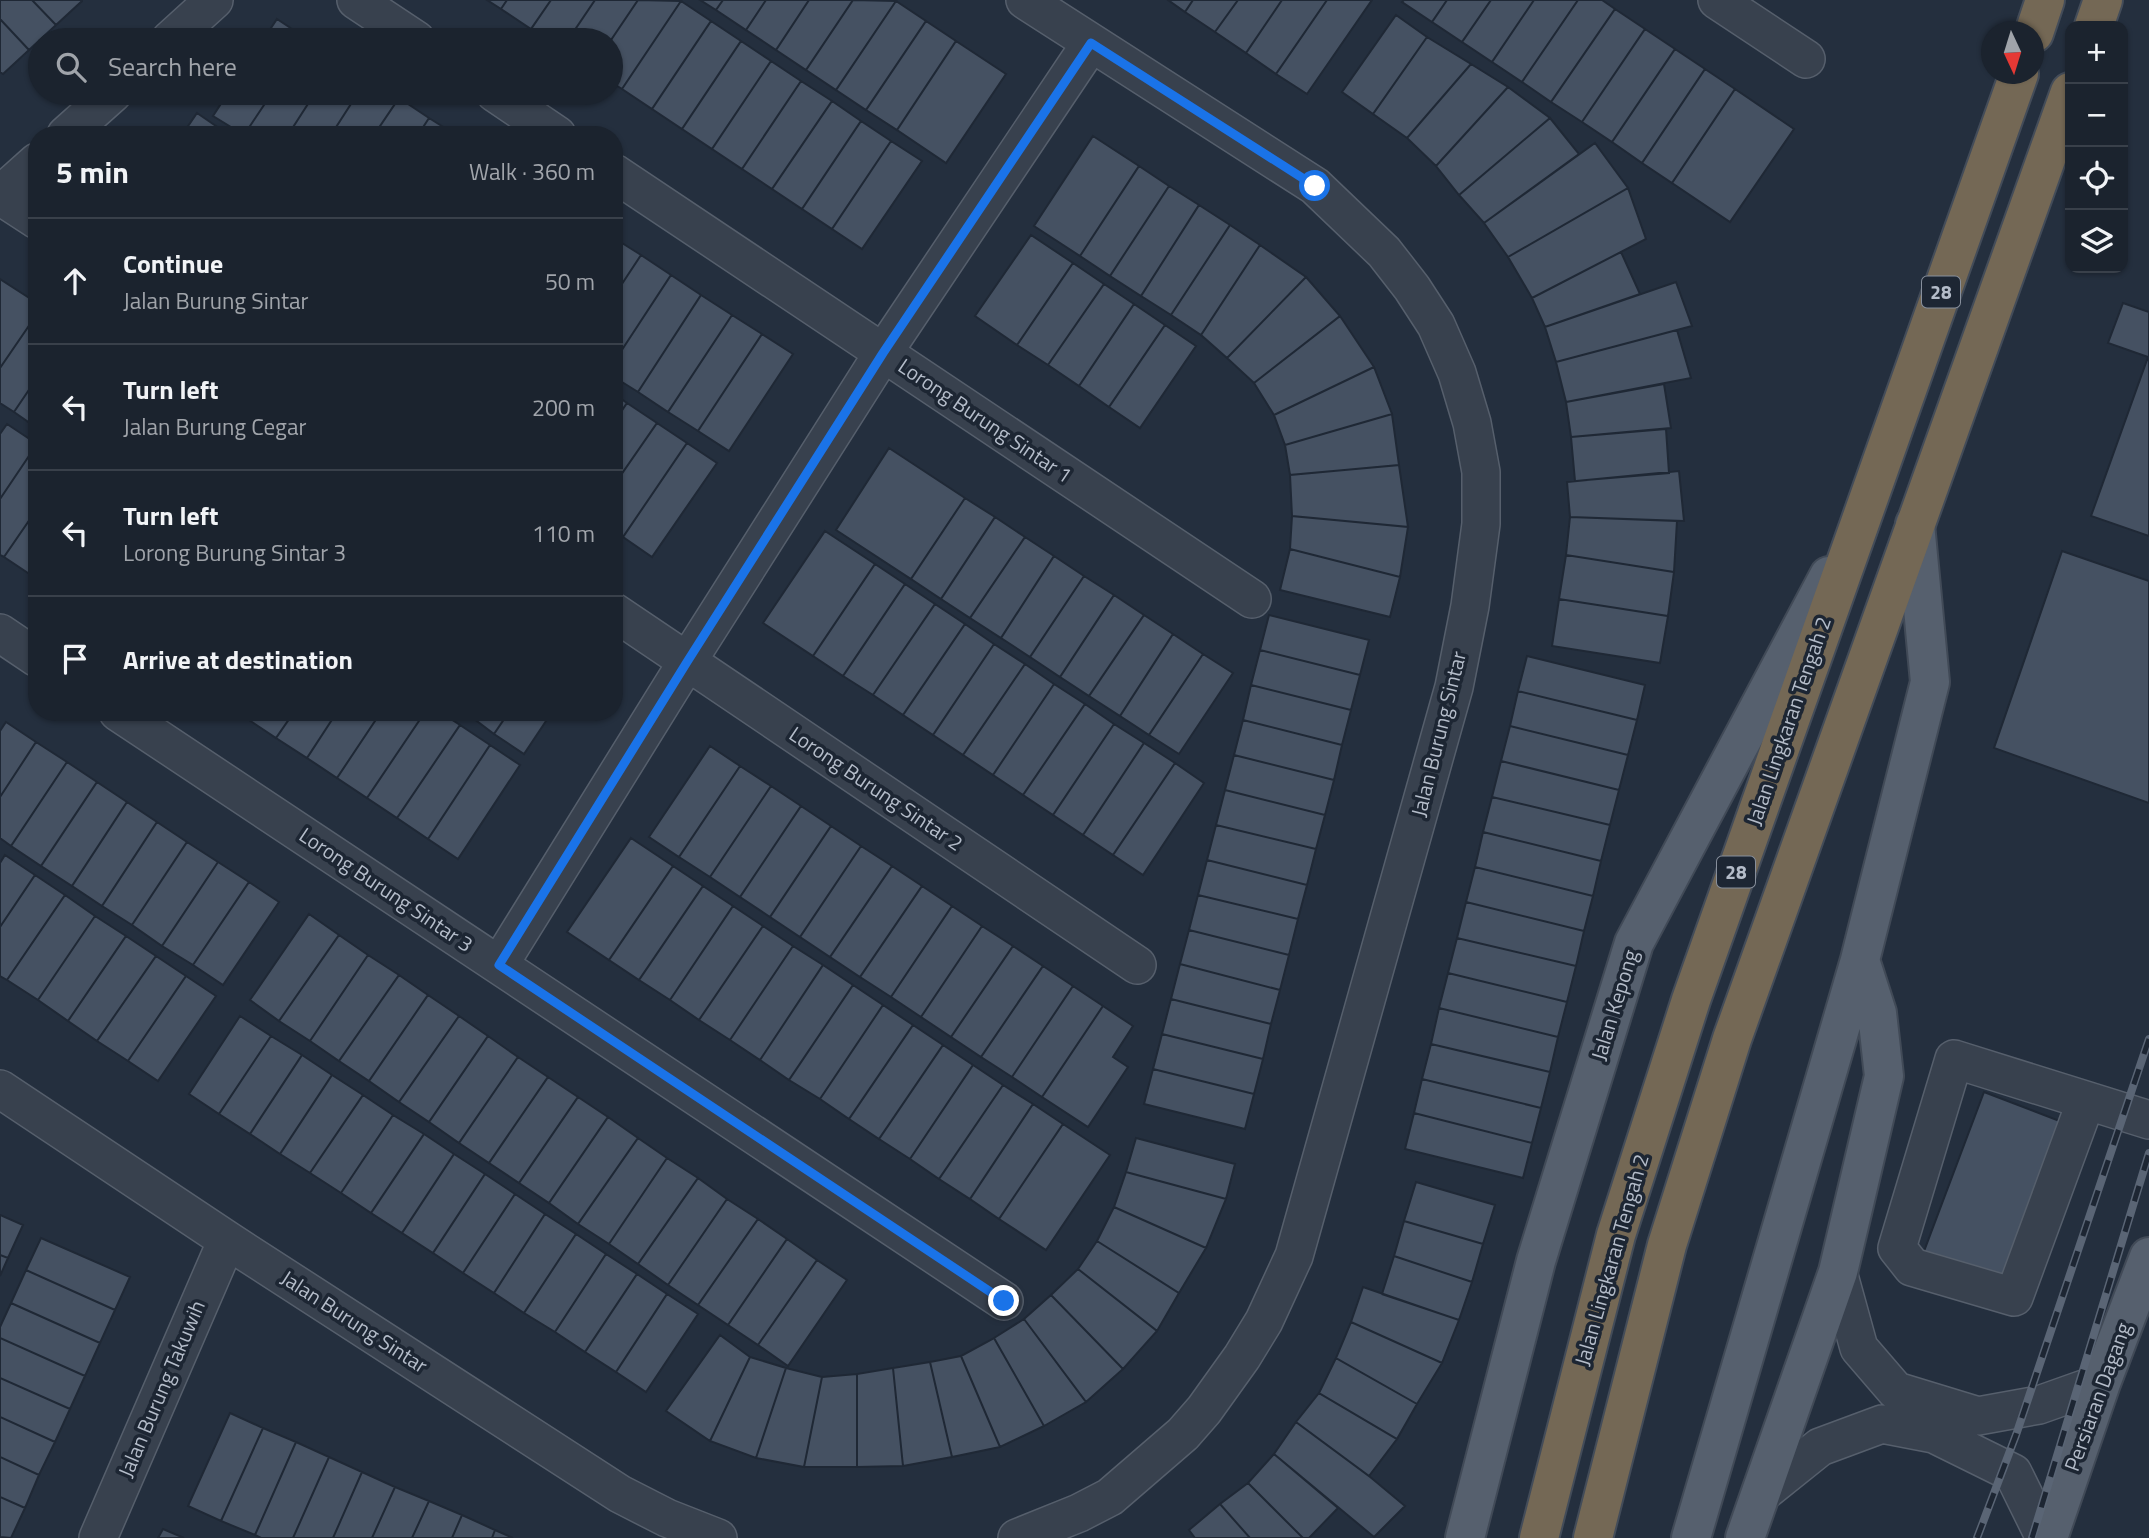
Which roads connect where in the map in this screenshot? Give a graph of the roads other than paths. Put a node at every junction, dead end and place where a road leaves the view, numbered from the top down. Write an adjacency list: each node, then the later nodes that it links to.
1 (214, 0): 9 (street)
2 (356, 0): 10 (street)
3 (1025, 0): 11 (street, Jalan Burung Sintar)
4 (1717, 0): 12 (street)
5 (2045, 0): 7 (highway)
6 (2103, 0): 8 (highway)
7 (2038, 21)
8 (2096, 21)
9 (183, 28)
10 (398, 28)
11 (1091, 43): 23 (street); 46 (street, Jalan Burung Sintar)
12 (1806, 59)
13 (2015, 84): 24 (highway, Jalan Lingkaran Tengah 2 / 28)
14 (100, 105): 17 (street)
15 (513, 105): 18 (street)
16 (2065, 106): 25 (highway, 28)
17 (76, 126)
18 (544, 126)
19 (28, 170): 21 (street)
20 (623, 179): 23 (street, Lorong Burung Sintar 1)
21 (0, 195): 22 (street)
22 (28, 214)
23 (883, 353): 26 (street, Lorong Burung Sintar 1); 30 (street)
24 (1864, 510): 47 (main road, Jalan Kepong); 48 (highway, Jalan Lingkaran Tengah 2 / 28)
25 (1915, 524): 32 (main road); 49 (highway, 28)
26 (1252, 599)
27 (623, 618): 30 (street, Lorong Burung Sintar 2)
28 (0, 633): 29 (street)
29 (28, 653)
30 (687, 662): 33 (street); 34 (street, Lorong Burung Sintar 2)
31 (132, 721): 33 (street, Lorong Burung Sintar 3)
32 (1860, 960): 40 (main road); 50 (main road)
33 (499, 965): 41 (street, Lorong Burung Sintar 3)
34 (1137, 965)
35 (0, 1089): 38 (street, Jalan Burung Sintar)
36 (2086, 1101): 36 (street); 37 (street)
37 (2149, 1120)
38 (227, 1240): 44 (street, Jalan Burung Takuwih); 45 (street, Jalan Burung Sintar)
39 (2149, 1258): 42 (main road, Persiaran Dagang)
40 (1838, 1272): 42 (street); 43 (main road)
41 (1004, 1301)
42 (2101, 1383): 52 (main road, Persiaran Dagang)
43 (1760, 1495): 51 (main road); 52 (street)
44 (98, 1538)
45 (718, 1538)
46 (1017, 1538)
47 (1465, 1538)
48 (1539, 1538)
49 (1593, 1538)
50 (1691, 1538)
51 (1745, 1538)
52 (2047, 1538)

